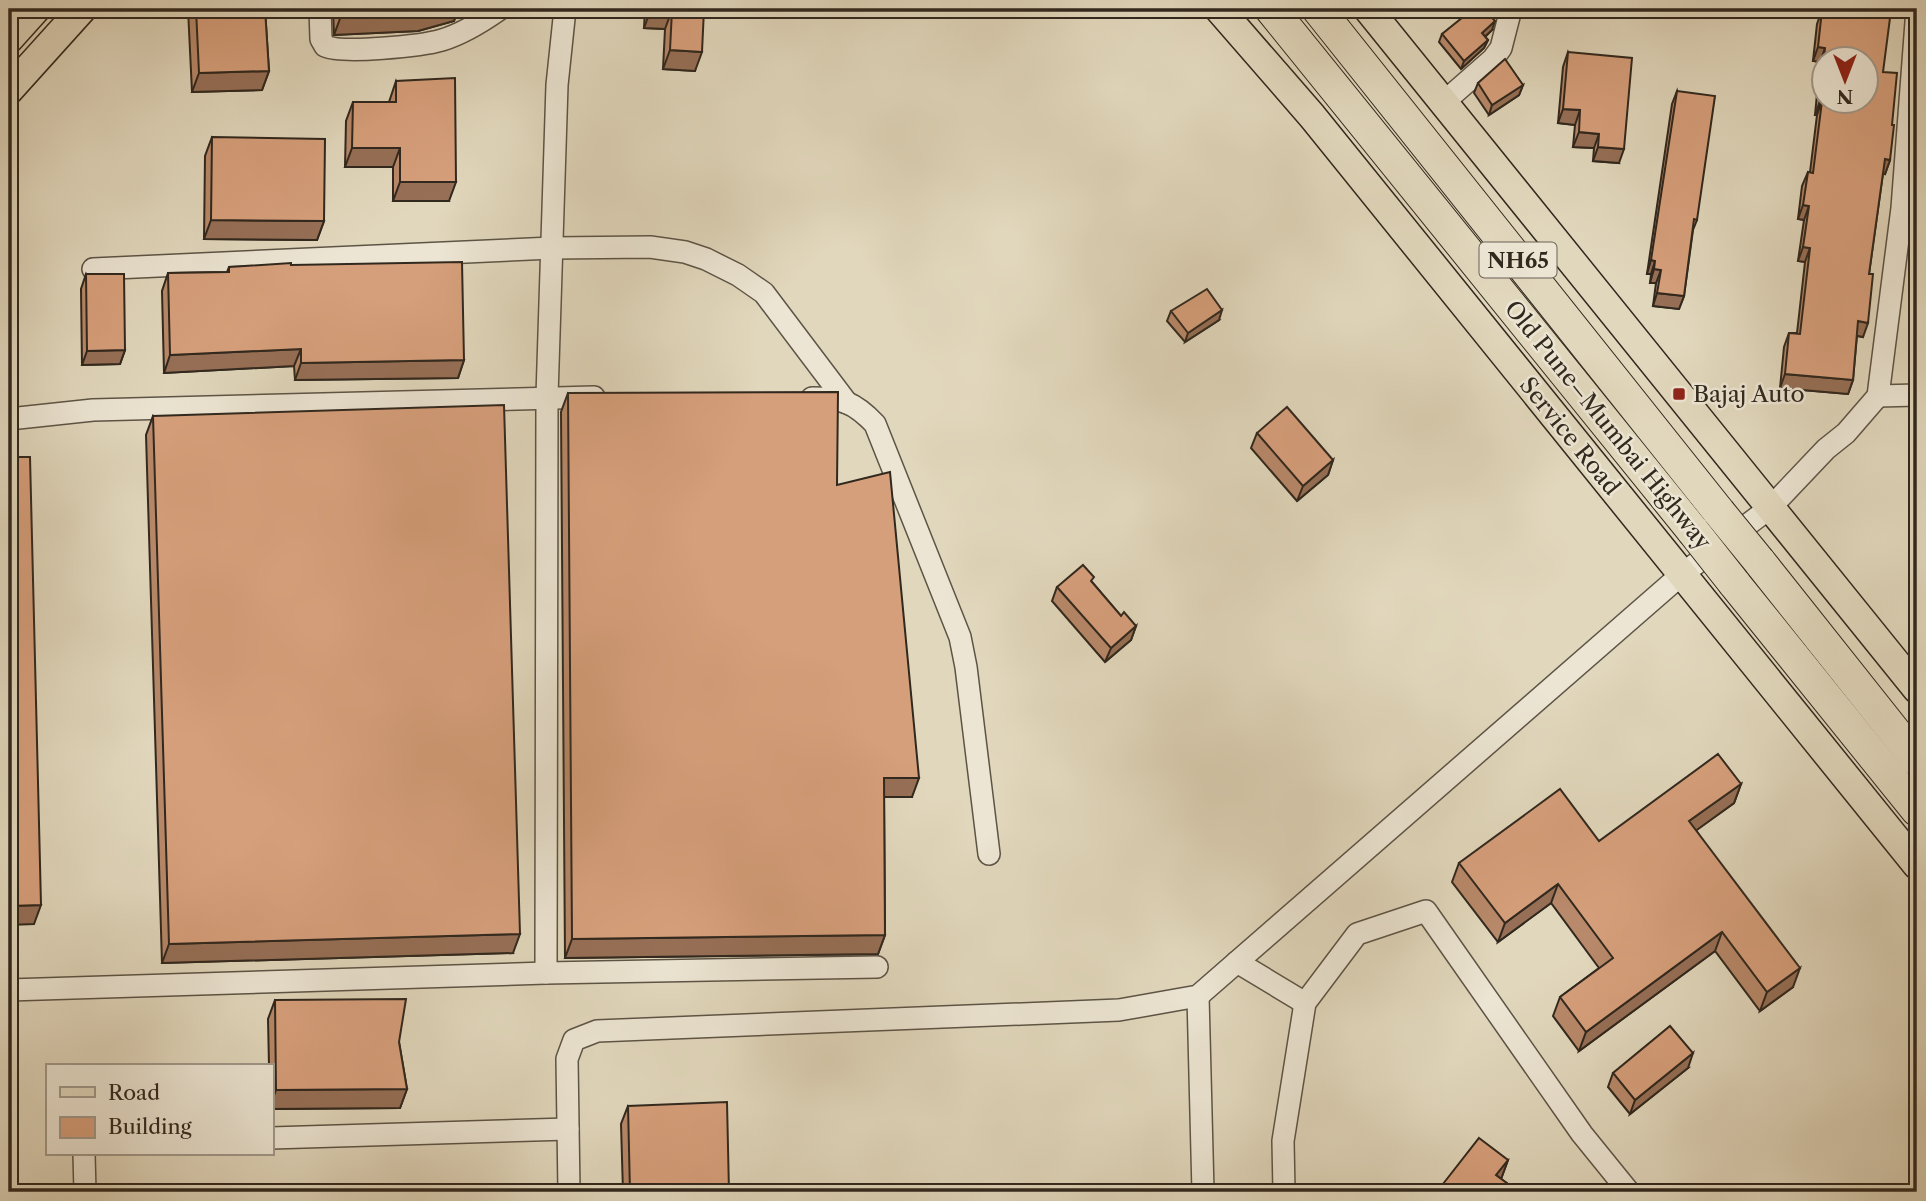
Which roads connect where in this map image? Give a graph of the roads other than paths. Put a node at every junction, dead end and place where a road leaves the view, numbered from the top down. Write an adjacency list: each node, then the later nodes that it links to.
1 (36, 9): 12 (main road)
2 (82, 9): 13 (main road)
3 (320, 9): 4 (street)
4 (499, 9)
5 (565, 9): 16 (street)
6 (1219, 9): 26 (main road, Service Road)
7 (1271, 9): 29 (highway, Old Pune–Mumbai Highway / NH65, bridge)
8 (1318, 9): 28 (highway, Old Pune–Mumbai Highway / NH65, bridge)
9 (1368, 9): 14 (main road)
10 (1511, 9): 14 (street)
11 (1917, 9): 15 (street)
12 (9, 39)
13 (9, 89)
14 (1444, 102): 25 (main road)
15 (1910, 208): 19 (street)
16 (552, 248): 17 (street); 20 (street); 23 (street)
17 (93, 269)
18 (1917, 395): 19 (street)
19 (1878, 396): 25 (street)
20 (547, 397): 21 (street); 24 (street); 34 (street)
21 (616, 397)
22 (795, 398): 23 (street)
23 (846, 402): 30 (street)
24 (9, 419)
25 (1770, 507): 26 (street); 27 (main road)
26 (1681, 575): 31 (main road, Service Road); 32 (street)
27 (1917, 689)
28 (1917, 760)
29 (1917, 810)
30 (989, 854)
31 (1917, 865)
32 (1237, 962): 36 (street); 37 (street)
33 (877, 967): 34 (street)
34 (546, 973): 35 (street)
35 (9, 990)
36 (1198, 996): 38 (street); 43 (street)
37 (1305, 1003): 44 (street); 45 (street)
38 (568, 1129): 39 (street); 42 (street)
39 (273, 1138)
40 (83, 1156): 41 (street)
41 (85, 1192)
42 (569, 1192)
43 (1203, 1192)
44 (1284, 1192)
45 (1629, 1192)

